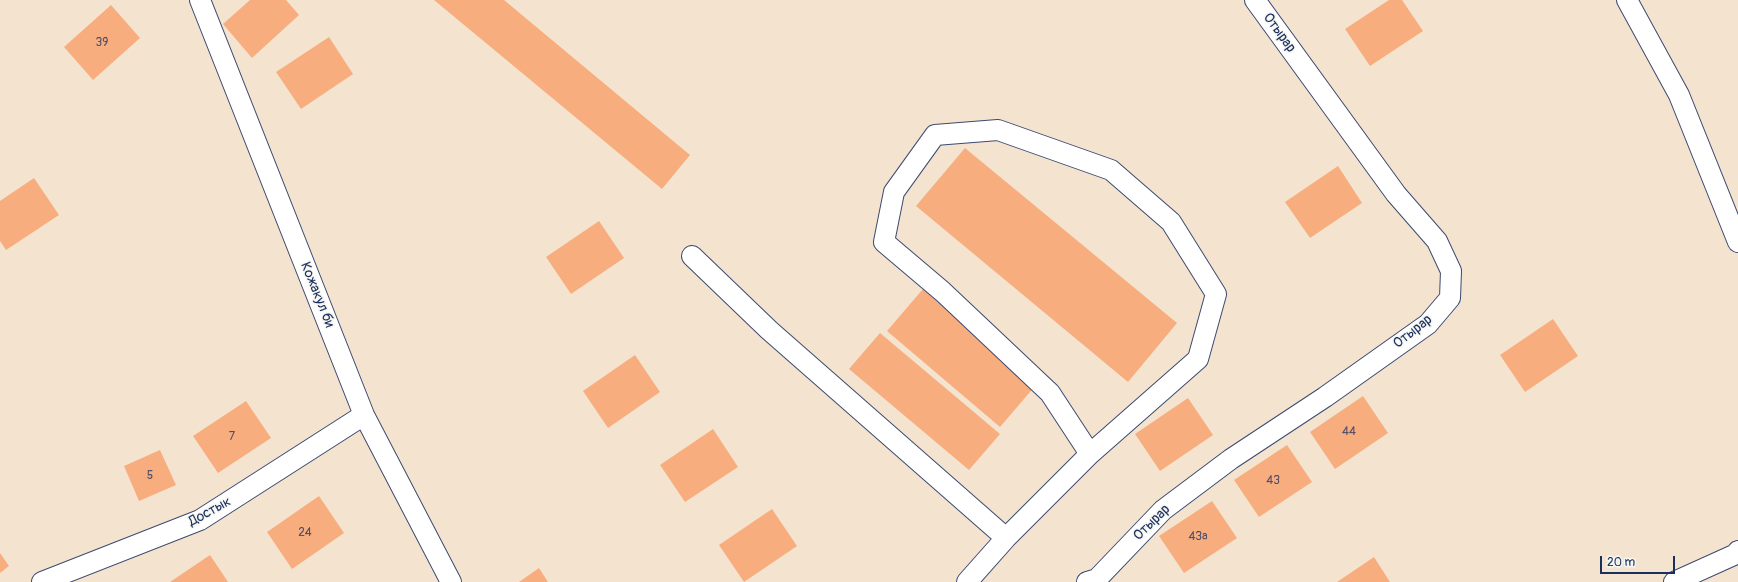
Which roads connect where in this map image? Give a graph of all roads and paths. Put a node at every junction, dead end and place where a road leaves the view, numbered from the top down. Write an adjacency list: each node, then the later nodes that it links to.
1 (200, 0): 6 (street, Кожакул би)
2 (1255, 0): 13 (street, Отырар)
3 (1628, 0): 4 (street)
4 (1738, 242)
5 (692, 256): 8 (street)
6 (364, 415): 10 (street, Достык); 11 (street, Кожакул би)
7 (1090, 454): 7 (street); 8 (street)
8 (1006, 538): 12 (street)
9 (1738, 551): 14 (street)
10 (42, 582)
11 (451, 582)
12 (967, 582)
13 (1087, 582)
14 (1674, 582)

